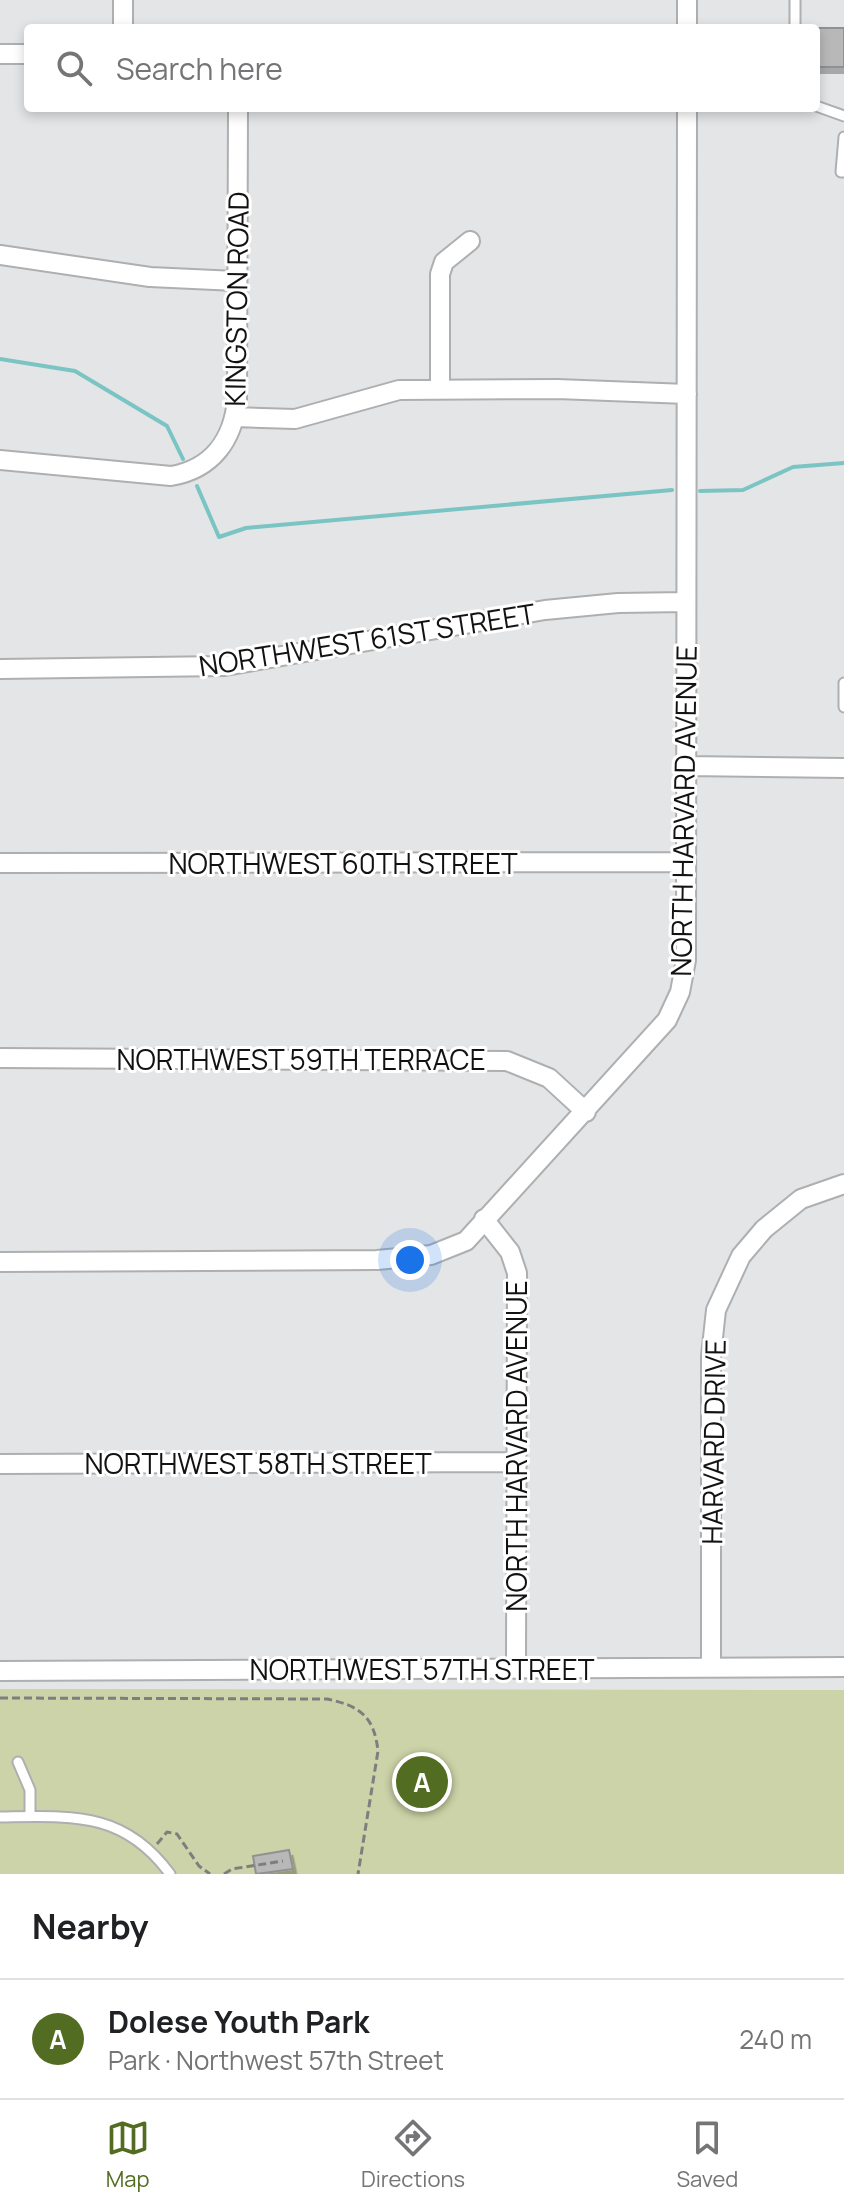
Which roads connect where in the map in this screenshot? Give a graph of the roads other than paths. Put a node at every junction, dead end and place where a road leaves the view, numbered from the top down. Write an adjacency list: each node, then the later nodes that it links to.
1 (123, 0): 4 (street)
2 (687, 0): 5 (street)
3 (795, 0): 6 (lane)
4 (123, 24)
5 (687, 24)
6 (795, 24)
7 (0, 54): 8 (street)
8 (24, 54)
9 (820, 107): 12 (lane)
10 (238, 112): 17 (street, KINGSTON ROAD)
11 (687, 112): 19 (street, NORTH HARVARD AVENUE)
12 (844, 116)
13 (844, 137): 14 (lane)
14 (844, 172)
15 (470, 241): 18 (street)
16 (0, 255): 17 (street)
17 (236, 281): 20 (street, KINGSTON ROAD)
18 (440, 388): 19 (street); 20 (street)
19 (687, 394): 22 (street, NORTH HARVARD AVENUE)
20 (235, 417): 21 (street, KINGSTON ROAD)
21 (0, 460)
22 (686, 602): 23 (street, NORTHWEST 61ST STREET); 26 (street, NORTH HARVARD AVENUE)
23 (0, 669)
24 (844, 683): 25 (lane)
25 (844, 707)
26 (686, 766): 27 (street); 28 (street, NORTH HARVARD AVENUE)
27 (844, 768)
28 (686, 862): 29 (street, NORTHWEST 60TH STREET); 31 (street, NORTH HARVARD AVENUE)
29 (0, 863)
30 (0, 1058): 31 (street, NORTHWEST 59TH TERRACE)
31 (586, 1112): 33 (street, NORTH HARVARD AVENUE)
32 (844, 1184): 37 (street, HARVARD DRIVE)
33 (484, 1219): 34 (street); 35 (street, NORTH HARVARD AVENUE)
34 (0, 1262)
35 (517, 1462): 36 (street, NORTHWEST 58TH STREET); 39 (street, NORTH HARVARD AVENUE)
36 (0, 1464)
37 (711, 1667): 38 (street, NORTHWEST 57TH STREET); 39 (street, NORTHWEST 57TH STREET)
38 (844, 1667)
39 (516, 1669): 40 (street, NORTHWEST 57TH STREET)
40 (0, 1671)
41 (18, 1762): 42 (lane)
42 (30, 1816): 43 (lane); 44 (lane)
43 (0, 1817)
44 (170, 1874)

